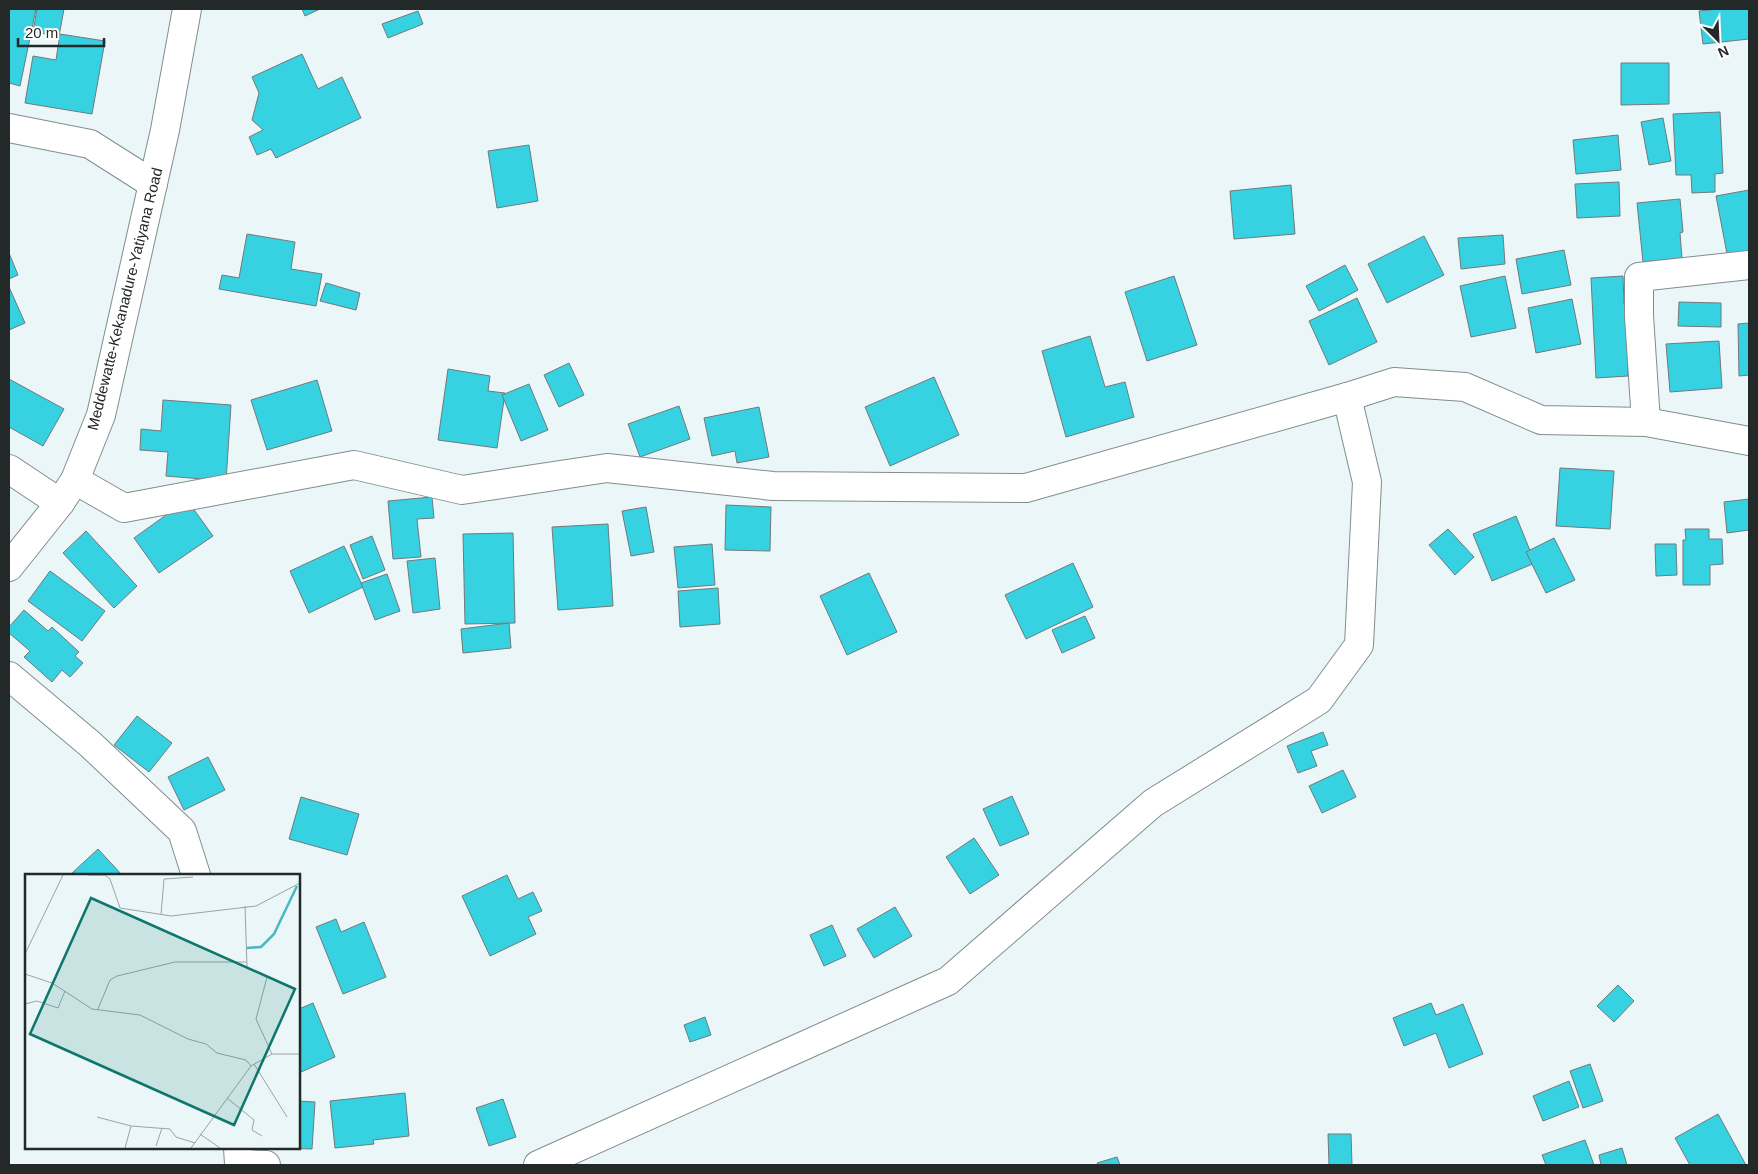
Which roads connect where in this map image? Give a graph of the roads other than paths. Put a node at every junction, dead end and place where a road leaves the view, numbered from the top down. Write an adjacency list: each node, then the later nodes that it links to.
1 (187, 9): 3 (street, Meddewatte-Kekanadure-Yatiyana Road)
2 (9, 128): 3 (street)
3 (153, 184): 9 (street, Meddewatte-Kekanadure-Yatiyana Road)
4 (1749, 265): 6 (street)
5 (1347, 397): 6 (street); 9 (street); 16 (street)
6 (1646, 422): 7 (street)
7 (1749, 441)
8 (9, 470): 10 (street)
9 (76, 480): 10 (street, Meddewatte-Kekanadure-Yatiyana Road)
10 (60, 503): 11 (street, Meddewatte-Kekanadure-Yatiyana Road)
11 (9, 567)
12 (9, 676): 13 (street)
13 (196, 874)
14 (238, 1149): 15 (street)
15 (266, 1165)
16 (538, 1165)

